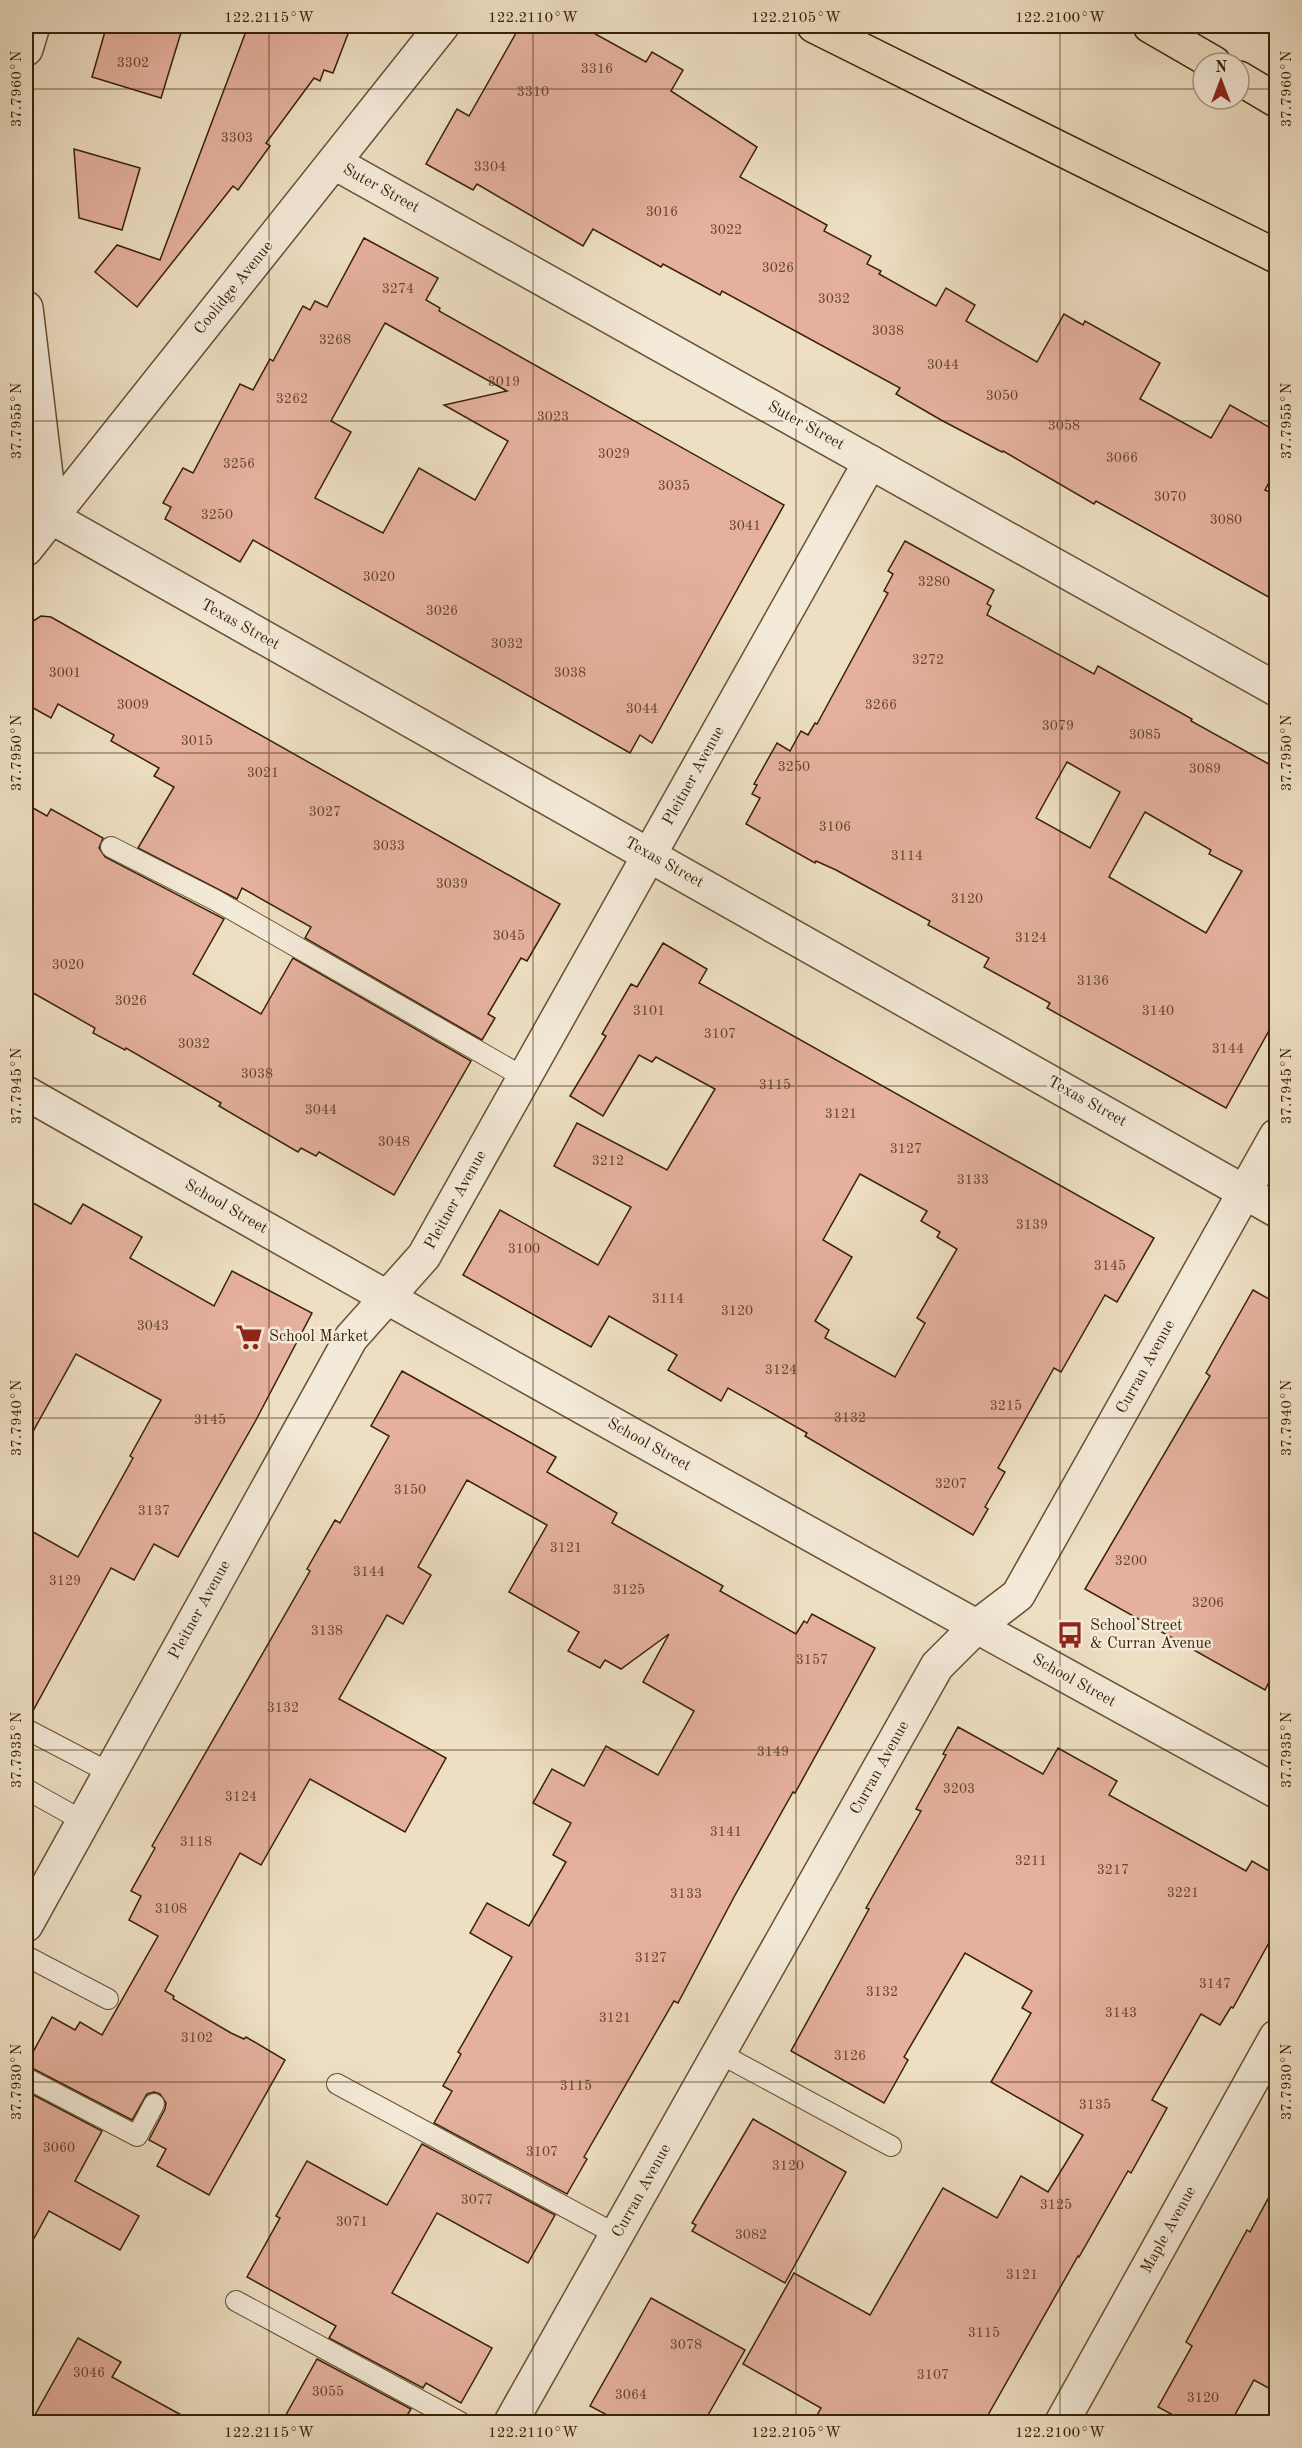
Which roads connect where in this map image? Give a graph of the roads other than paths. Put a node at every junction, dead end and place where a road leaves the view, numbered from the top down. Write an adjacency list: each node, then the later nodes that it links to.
1 (33, 26): 5 (street)
2 (442, 26): 9 (street, Coolidge Avenue)
3 (814, 26): 10 (highway)
4 (1150, 26): 6 (highway)
5 (26, 49)
6 (1193, 51)
7 (1251, 85): 8 (highway)
8 (1276, 100)
9 (335, 163): 12 (street, Suter Street); 13 (street, Coolidge Avenue)
10 (1276, 256)
11 (26, 308): 13 (street)
12 (870, 462): 15 (street, Suter Street); 17 (street, Pleitner Avenue)
13 (51, 518): 14 (street, Coolidge Avenue); 17 (street, Texas Street)
14 (26, 549)
15 (1276, 689)
16 (111, 847): 18 (lane)
17 (650, 856): 18 (street, Pleitner Avenue); 21 (street, Texas Street)
18 (525, 1078): 23 (street, Pleitner Avenue)
19 (26, 1093): 23 (street, School Street)
20 (1276, 1136): 21 (street, Curran Avenue)
21 (1245, 1192): 22 (street, Texas Street); 24 (street, Curran Avenue)
22 (1276, 1210)
23 (387, 1298): 24 (street, School Street); 26 (street, Pleitner Avenue)
24 (976, 1627): 28 (street, School Street); 34 (street, Curran Avenue)
25 (26, 1729): 26 (lane)
26 (110, 1773): 29 (street, Pleitner Avenue)
27 (26, 1789): 29 (lane)
28 (1276, 1791)
29 (83, 1821): 30 (street, Pleitner Avenue)
30 (26, 1925)
31 (26, 1956): 32 (lane)
32 (108, 1999)
33 (1276, 2037): 43 (street, Maple Avenue)
34 (719, 2053): 38 (lane); 39 (street, Curran Avenue)
35 (26, 2078): 37 (lane)
36 (337, 2084): 39 (lane)
37 (154, 2104)
38 (891, 2146)
39 (617, 2235): 42 (street, Curran Avenue)
40 (236, 2301): 41 (lane)
41 (460, 2422)
42 (511, 2422)
43 (1062, 2422)

